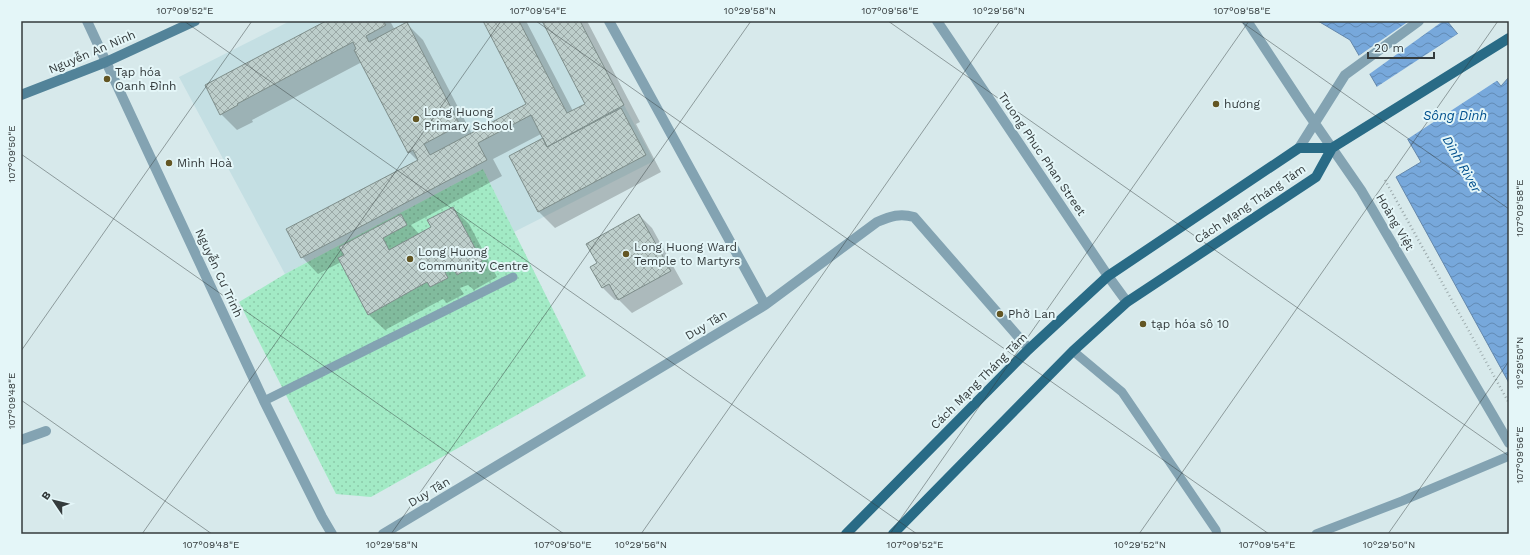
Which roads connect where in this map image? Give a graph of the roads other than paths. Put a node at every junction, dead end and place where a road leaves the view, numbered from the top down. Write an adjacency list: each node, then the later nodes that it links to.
1 (87, 21): 8 (street, Nguyễn Cư Trinh)
2 (194, 21): 8 (street, Nguyễn An Ninh)
3 (609, 21): 16 (street)
4 (937, 21): 13 (street, Truong Phuc Phan Street)
5 (1247, 21): 10 (street, Hoàng Việt)
6 (1419, 21): 10 (street, Cách Mạng Tháng Tám)
7 (1509, 38): 12 (main road, Cách Mạng Tháng Tám)
8 (106, 62): 9 (street, Nguyễn An Ninh); 19 (street, Nguyễn Cư Trinh)
9 (21, 96)
10 (1314, 123): 11 (street, Cách Mạng Tháng Tám); 12 (street, Hoàng Việt)
11 (1299, 148): 12 (main road, Cách Mạng Tháng Tám); 13 (main road, Cách Mạng Tháng Tám)
12 (1332, 148): 15 (main road, Cách Mạng Tháng Tám); 22 (street, Hoàng Việt)
13 (1108, 276): 15 (street, Truong Phuc Phan Street); 17 (main road, Cách Mạng Tháng Tám)
14 (513, 277): 19 (lane)
15 (1126, 302): 18 (main road, Cách Mạng Tháng Tám)
16 (765, 305): 17 (street, Duy Tân); 25 (street, Duy Tân)
17 (1028, 349): 26 (main road, Cách Mạng Tháng Tám)
18 (1073, 351): 27 (main road, Cách Mạng Tháng Tám); 28 (lane)
19 (264, 401): 24 (street, Nguyễn Cư Trinh)
20 (46, 431): 21 (street)
21 (21, 440)
22 (1509, 442)
23 (1509, 456): 29 (lane)
24 (332, 534)
25 (384, 534)
26 (846, 534)
27 (893, 534)
28 (1217, 534)
29 (1316, 534)

